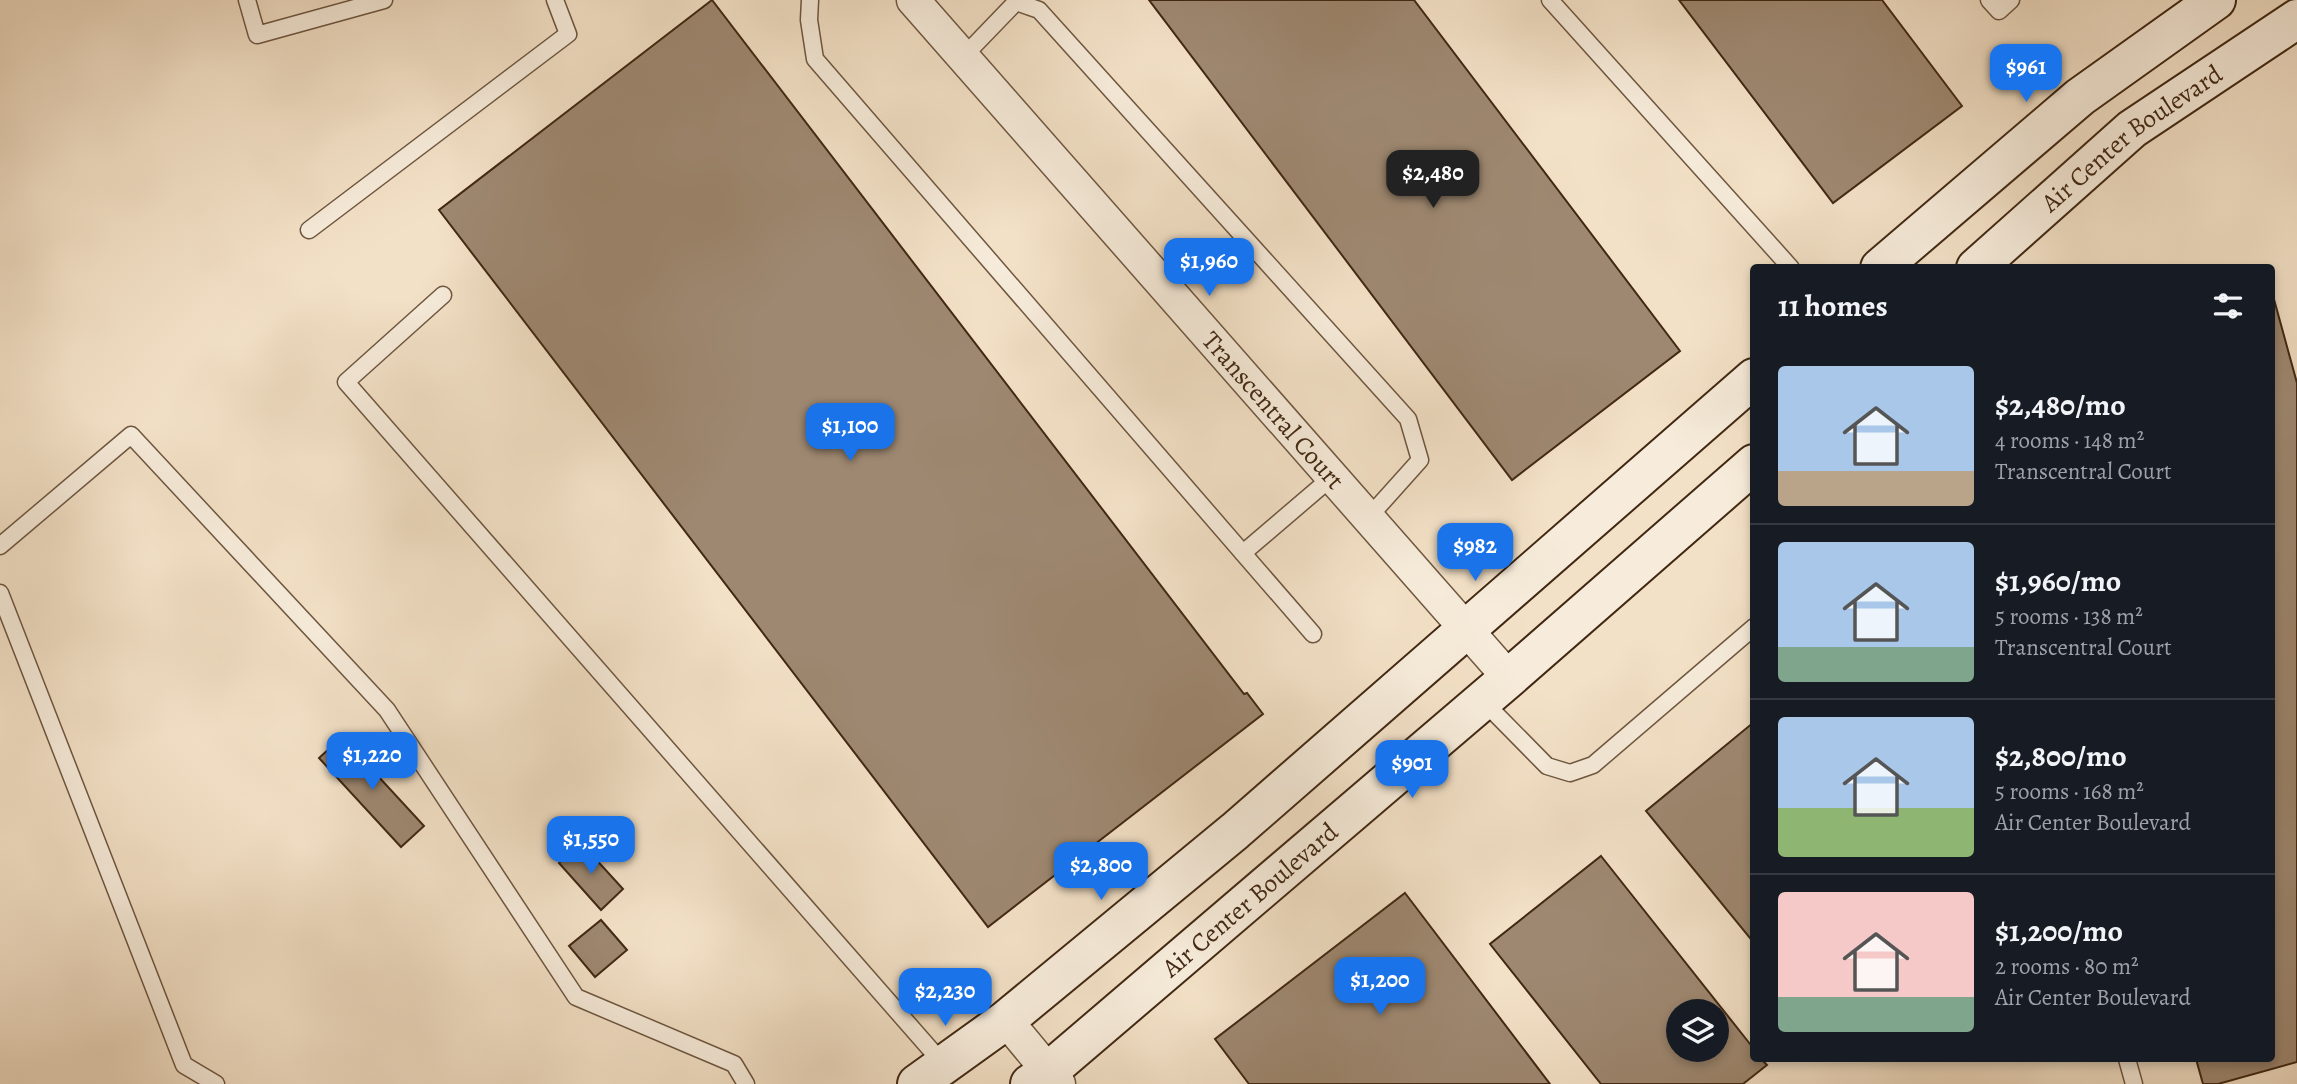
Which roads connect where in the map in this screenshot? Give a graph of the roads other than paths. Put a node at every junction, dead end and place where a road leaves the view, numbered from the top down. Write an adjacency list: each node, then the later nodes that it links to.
1 (247, 0): 2 (lane)
2 (384, 0)
3 (555, 0): 12 (lane)
4 (810, 0): 22 (lane)
5 (913, 0): 11 (street, Transcentral Court)
6 (1550, 0): 13 (lane)
7 (1989, 0): 8 (lane)
8 (2011, 0)
9 (2216, 0): 14 (street)
10 (2297, 19): 15 (street, Air Center Boulevard)
11 (963, 57): 19 (street, Transcentral Court); 20 (lane)
12 (309, 230)
13 (1787, 264)
14 (1885, 264)
15 (1980, 264)
16 (443, 295): 30 (lane)
17 (1750, 381): 24 (street)
18 (1750, 467): 27 (street, Air Center Boulevard)
19 (1332, 477): 20 (street, Transcentral Court); 22 (lane)
20 (1368, 518): 24 (street, Transcentral Court)
21 (0, 546): 33 (lane)
22 (1243, 554): 26 (lane)
23 (0, 593): 32 (lane)
24 (1467, 630): 27 (street, Transcentral Court); 28 (street)
25 (1750, 630): 27 (lane)
26 (1313, 634)
27 (1496, 689): 31 (street, Air Center Boulevard)
28 (1006, 1020): 30 (street); 31 (street)
29 (2128, 1062): 34 (lane)
30 (931, 1075)
31 (1046, 1080)
32 (216, 1084)
33 (746, 1084)
34 (2134, 1084)

